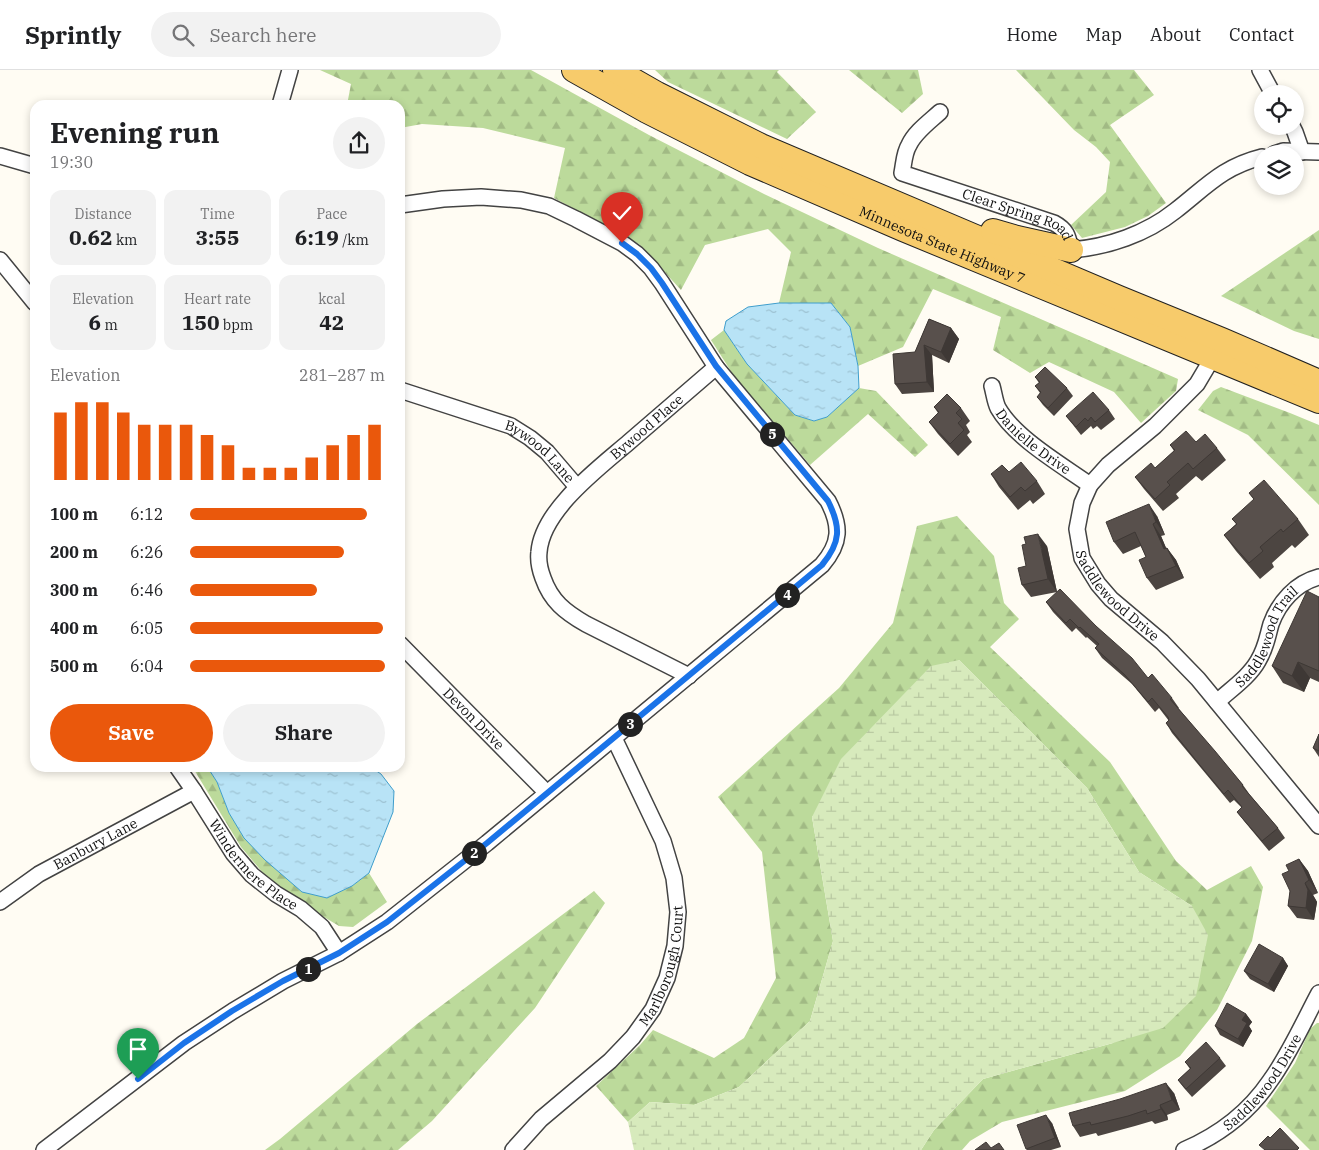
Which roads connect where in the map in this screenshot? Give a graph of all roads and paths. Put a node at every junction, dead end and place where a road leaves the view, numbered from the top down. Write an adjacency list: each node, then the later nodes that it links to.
1 (290, 70): 6 (street)
2 (574, 70): 18 (main road, Minnesota State Highway 7)
3 (615, 70): 14 (main road, Minnesota State Highway 7)
4 (1260, 70): 5 (street)
5 (1268, 85)
6 (281, 100)
7 (940, 112): 15 (street, Clear Spring Road)
8 (1304, 152): 9 (street)
9 (1319, 152)
10 (0, 156): 12 (street)
11 (1254, 158): 15 (street, Clear Spring Road)
12 (30, 165)
13 (405, 204): 19 (street)
14 (911, 210): 15 (main road); 20 (main road, Minnesota State Highway 7)
15 (1071, 250)
16 (0, 260): 17 (street)
17 (30, 297)
18 (1213, 357): 23 (main road, Minnesota State Highway 7); 24 (street, Saddlewood Drive)
19 (716, 366): 25 (street, Bywood Place); 28 (street)
20 (1319, 382)
21 (992, 386): 24 (street, Danielle Drive)
22 (405, 392): 25 (street, Bywood Lane)
23 (1319, 400)
24 (1090, 485): 29 (street, Saddlewood Drive)
25 (577, 487): 28 (street, Bywood Lane)
26 (1319, 577): 29 (street, Saddlewood Trail)
27 (405, 649): 33 (street, Devon Drive)
28 (689, 676): 30 (street)
29 (1217, 702): 34 (street, Saddlewood Drive)
30 (614, 738): 33 (street); 39 (street, Marlborough Court)
31 (181, 772): 32 (street, Windermere Place)
32 (194, 791): 35 (street, Banbury Lane); 36 (street, Windermere Place)
33 (547, 793): 36 (street)
34 (1319, 826)
35 (0, 902)
36 (339, 953): 38 (street)
37 (1317, 1000): 40 (street, Saddlewood Drive)
38 (44, 1150)
39 (513, 1150)
40 (1184, 1150)

